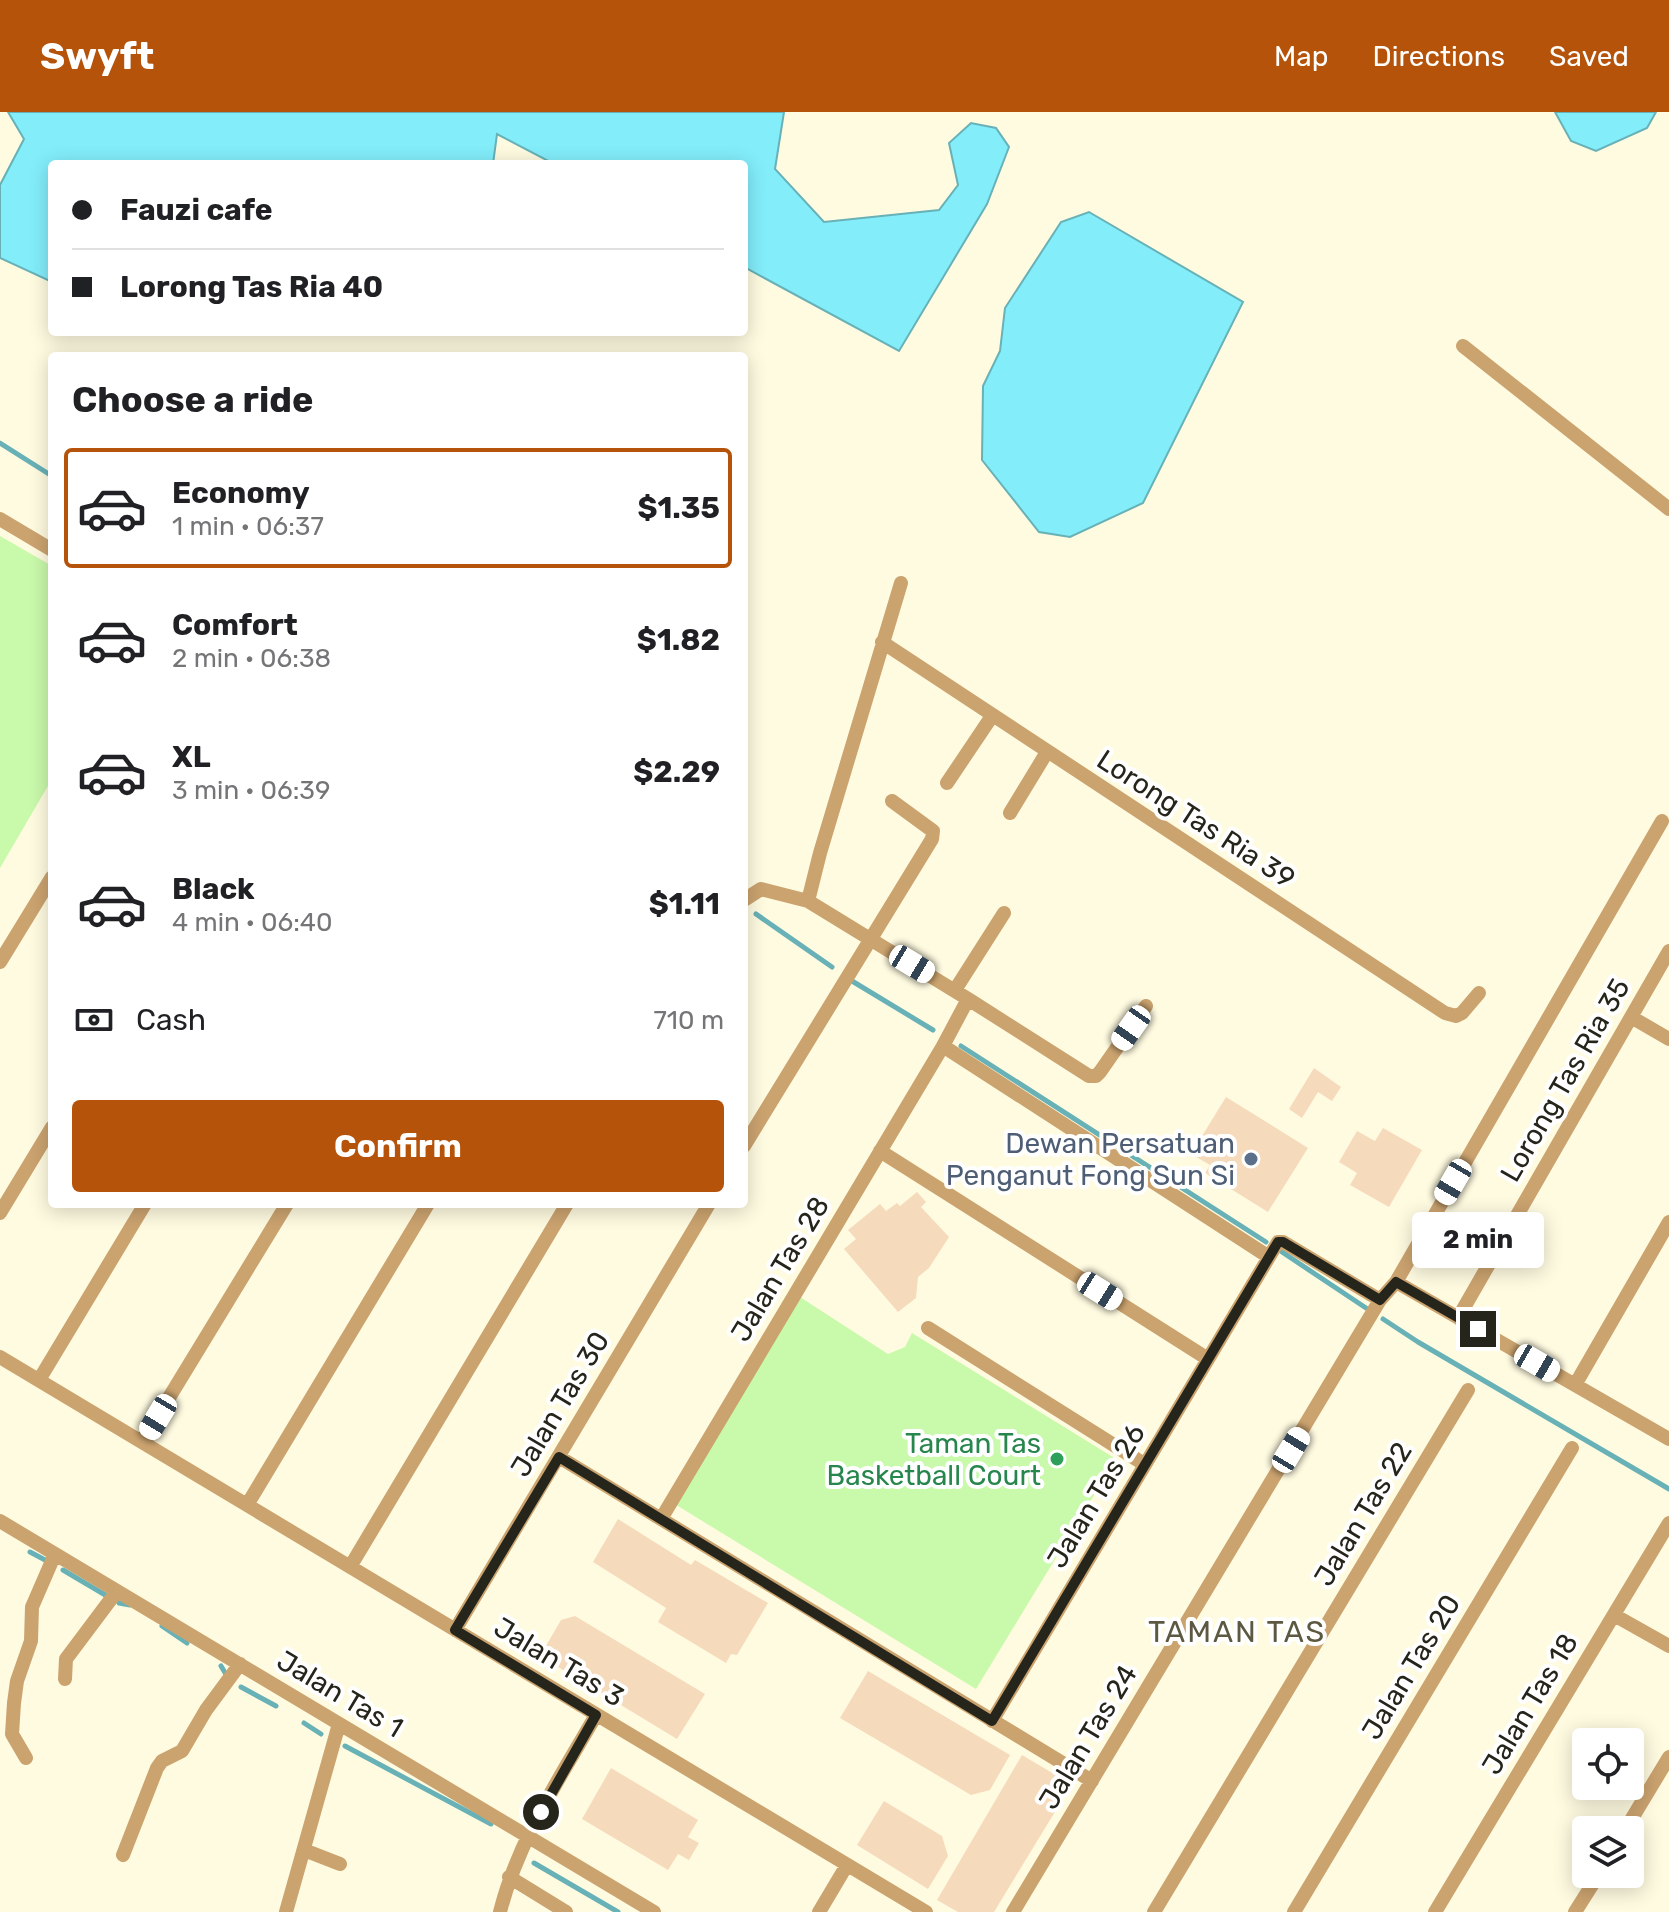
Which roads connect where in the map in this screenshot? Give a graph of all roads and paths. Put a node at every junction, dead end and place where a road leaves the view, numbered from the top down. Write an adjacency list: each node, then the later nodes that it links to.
1 (1463, 346): 2 (street)
2 (1669, 509)
3 (0, 519): 4 (street)
4 (48, 548)
5 (901, 583): 6 (street)
6 (882, 642): 7 (street, Lorong Tas Ria 39); 15 (street)
7 (992, 716): 8 (street, Lorong Tas Ria 39); 9 (street)
8 (1047, 752): 11 (street); 21 (street, Lorong Tas Ria 39)
9 (947, 783)
10 (892, 801): 17 (street)
11 (1010, 813)
12 (1662, 821): 38 (street, Jalan Tas 24)
13 (48, 884): 19 (street)
14 (748, 897): 15 (street)
15 (808, 901): 17 (street)
16 (1004, 913): 20 (street)
17 (869, 938): 20 (street); 28 (street)
18 (1669, 951): 24 (street, Lorong Tas Ria 35)
19 (0, 962)
20 (955, 990): 22 (street)
21 (1479, 993)
22 (968, 999): 23 (street); 26 (street, Jalan Tas 28)
23 (1146, 1006)
24 (1631, 1017): 25 (street); 40 (street, Lorong Tas Ria 35)
25 (1669, 1039)
26 (943, 1046): 29 (street, Jalan Tas 28); 37 (street)
27 (48, 1134): 35 (street)
28 (748, 1139)
29 (880, 1151): 43 (street); 53 (street, Jalan Tas 28)
30 (143, 1208): 44 (street)
31 (285, 1208): 48 (street)
32 (426, 1208): 52 (street)
33 (565, 1208): 57 (street)
34 (707, 1208): 50 (street, Jalan Tas 30)
35 (0, 1213)
36 (1669, 1222): 45 (street)
37 (1269, 1257): 39 (street); 43 (street, Jalan Tas 26)
38 (1396, 1282): 39 (street, Jalan Tas 24); 40 (street)
39 (1380, 1300): 69 (street, Jalan Tas 24)
40 (1458, 1318): 45 (street)
41 (928, 1328): 51 (street)
42 (0, 1357): 44 (street, Jalan Tas 3)
43 (1208, 1359): 51 (street, Jalan Tas 26)
44 (39, 1380): 48 (street, Jalan Tas 3)
45 (1575, 1385): 47 (street)
46 (1468, 1390): 85 (street, Jalan Tas 22)
47 (1669, 1439)
48 (142, 1442): 52 (street, Jalan Tas 3)
49 (1572, 1448): 86 (street, Jalan Tas 20)
50 (559, 1457): 53 (street); 60 (street, Jalan Tas 30)
51 (1144, 1464): 65 (street, Jalan Tas 26)
52 (247, 1505): 57 (street, Jalan Tas 3)
53 (661, 1519): 65 (street)
54 (0, 1521): 56 (street, Jalan Tas 1)
55 (1669, 1523): 59 (street, Jalan Tas 18)
56 (55, 1554): 58 (street, Jalan Tas 1); 68 (street)
57 (350, 1567): 60 (street, Jalan Tas 3)
58 (117, 1591): 62 (street, Jalan Tas 1); 63 (street)
59 (1614, 1615): 61 (street); 87 (street, Jalan Tas 18)
60 (455, 1630): 64 (street, Jalan Tas 3)
61 (1669, 1646)
62 (240, 1664): 66 (street, Jalan Tas 1); 73 (street)
63 (65, 1679)
64 (596, 1715): 71 (street); 75 (street, Jalan Tas 3)
65 (992, 1721): 69 (street)
66 (339, 1724): 71 (street, Jalan Tas 1); 72 (street)
67 (1669, 1757): 70 (street)
68 (26, 1758)
69 (1092, 1781): 84 (street, Jalan Tas 24)
70 (1633, 1816)
71 (527, 1836): 76 (street); 81 (street, Jalan Tas 1)
72 (304, 1850): 74 (street); 78 (street)
73 (123, 1855)
74 (340, 1864)
75 (847, 1865): 82 (street); 83 (street, Jalan Tas 3)
76 (509, 1877): 79 (street); 80 (street)
77 (1590, 1888): 88 (street)
78 (286, 1912)
79 (500, 1912)
80 (566, 1912)
81 (654, 1912)
82 (819, 1912)
83 (926, 1912)
84 (1013, 1912)
85 (1154, 1912)
86 (1294, 1912)
87 (1435, 1912)
88 (1575, 1912)

